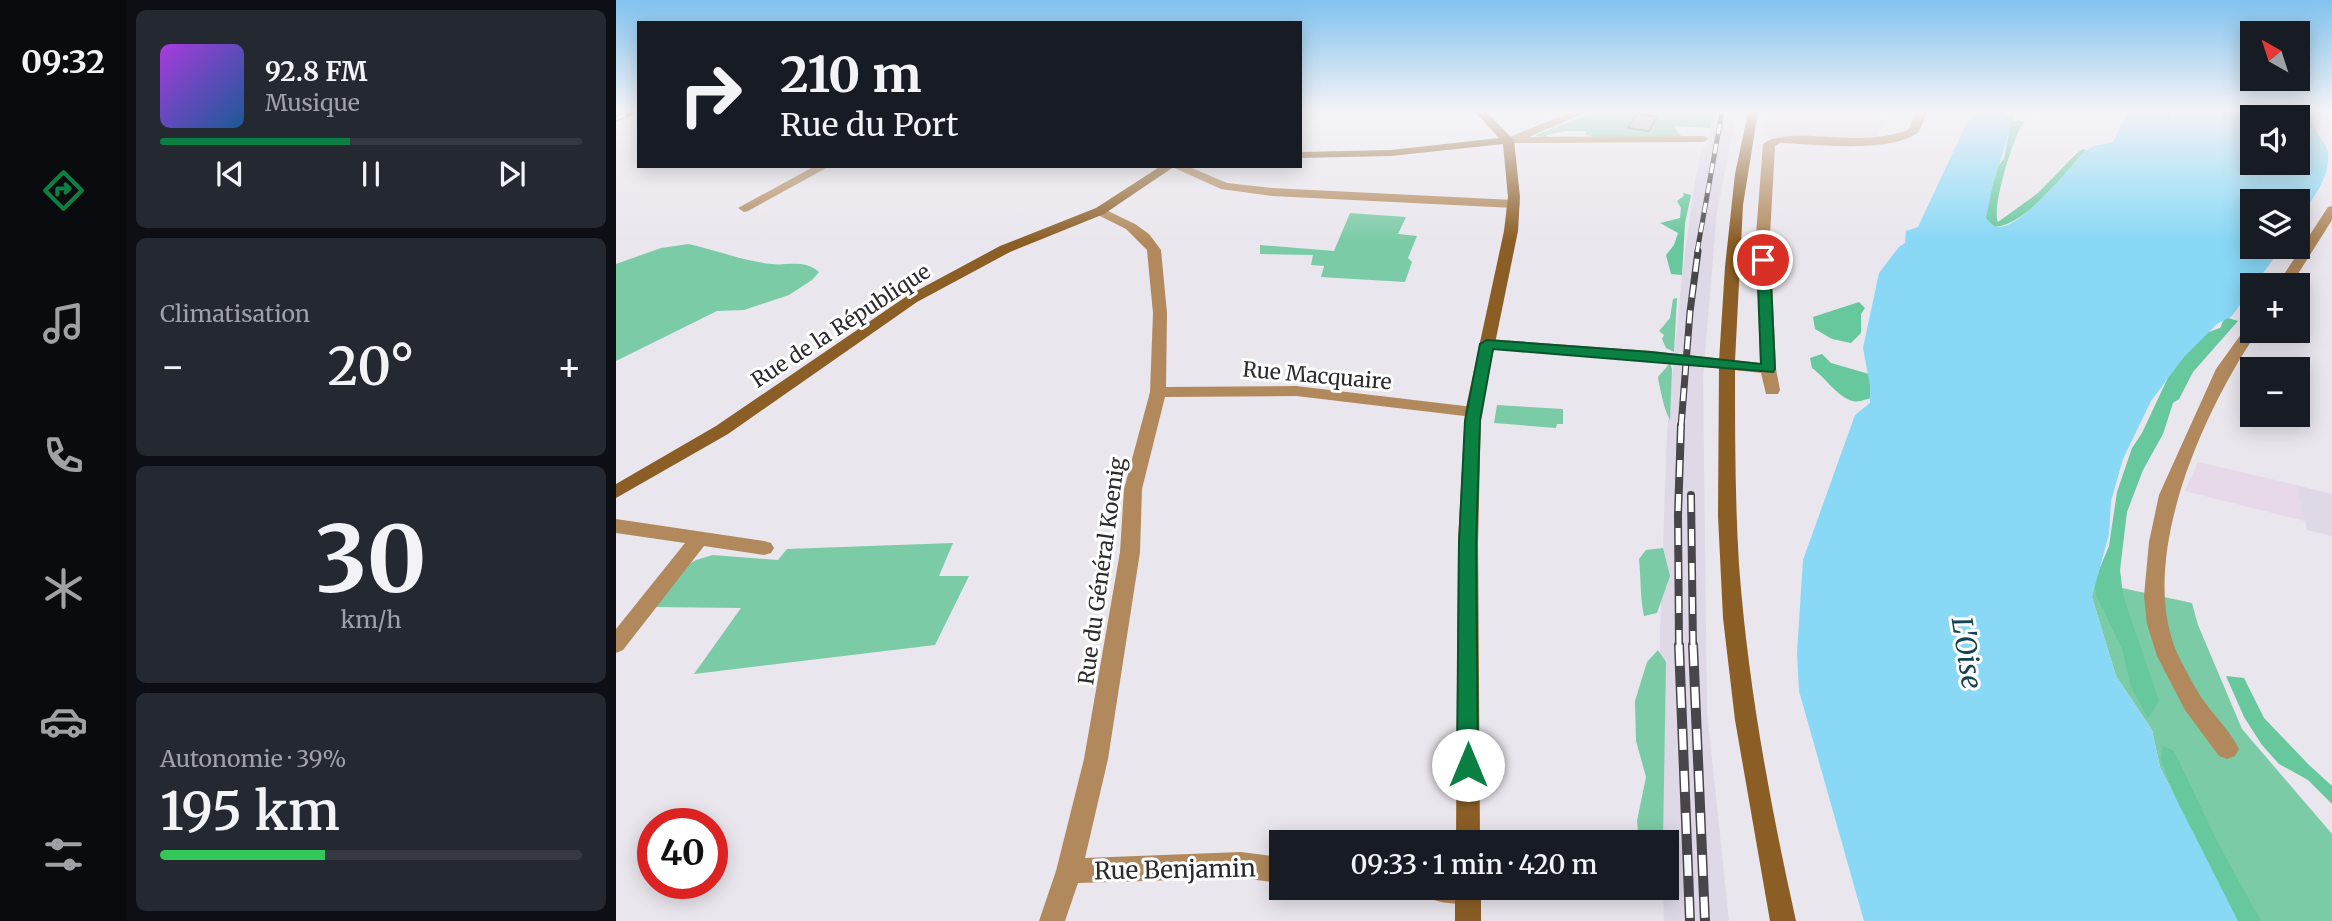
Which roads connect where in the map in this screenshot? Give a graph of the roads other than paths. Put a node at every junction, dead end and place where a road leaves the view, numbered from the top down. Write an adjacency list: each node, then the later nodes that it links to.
1 (1511, 155): 7 (street)
2 (1744, 155): 30 (street)
3 (1768, 155): 14 (street)
4 (820, 168): 8 (street)
5 (1166, 168): 10 (street, Rue de la République)
6 (1181, 168): 7 (street)
7 (1514, 204): 13 (street)
8 (744, 208)
9 (2332, 210): 11 (street)
10 (1100, 211): 16 (street, Rue du Général Koenig); 18 (street, Rue de la République)
11 (2292, 273)
12 (2242, 343): 23 (street)
13 (1487, 344): 14 (street); 17 (street)
14 (1768, 369): 15 (street)
15 (1772, 390)
16 (1158, 392): 17 (street, Rue Macquaire); 26 (street, Rue du Général Koenig)
17 (1473, 412): 24 (street)
18 (616, 492)
19 (616, 526): 20 (street)
20 (699, 539): 21 (street); 22 (street)
21 (764, 548)
22 (616, 644)
23 (2227, 749)
24 (1468, 830)
25 (1269, 868): 26 (street, Rue Benjamin)
26 (1069, 872): 28 (street, Rue du Général Koenig)
27 (1468, 900): 29 (street)
28 (1052, 921)
29 (1468, 921)
30 (1783, 921)

